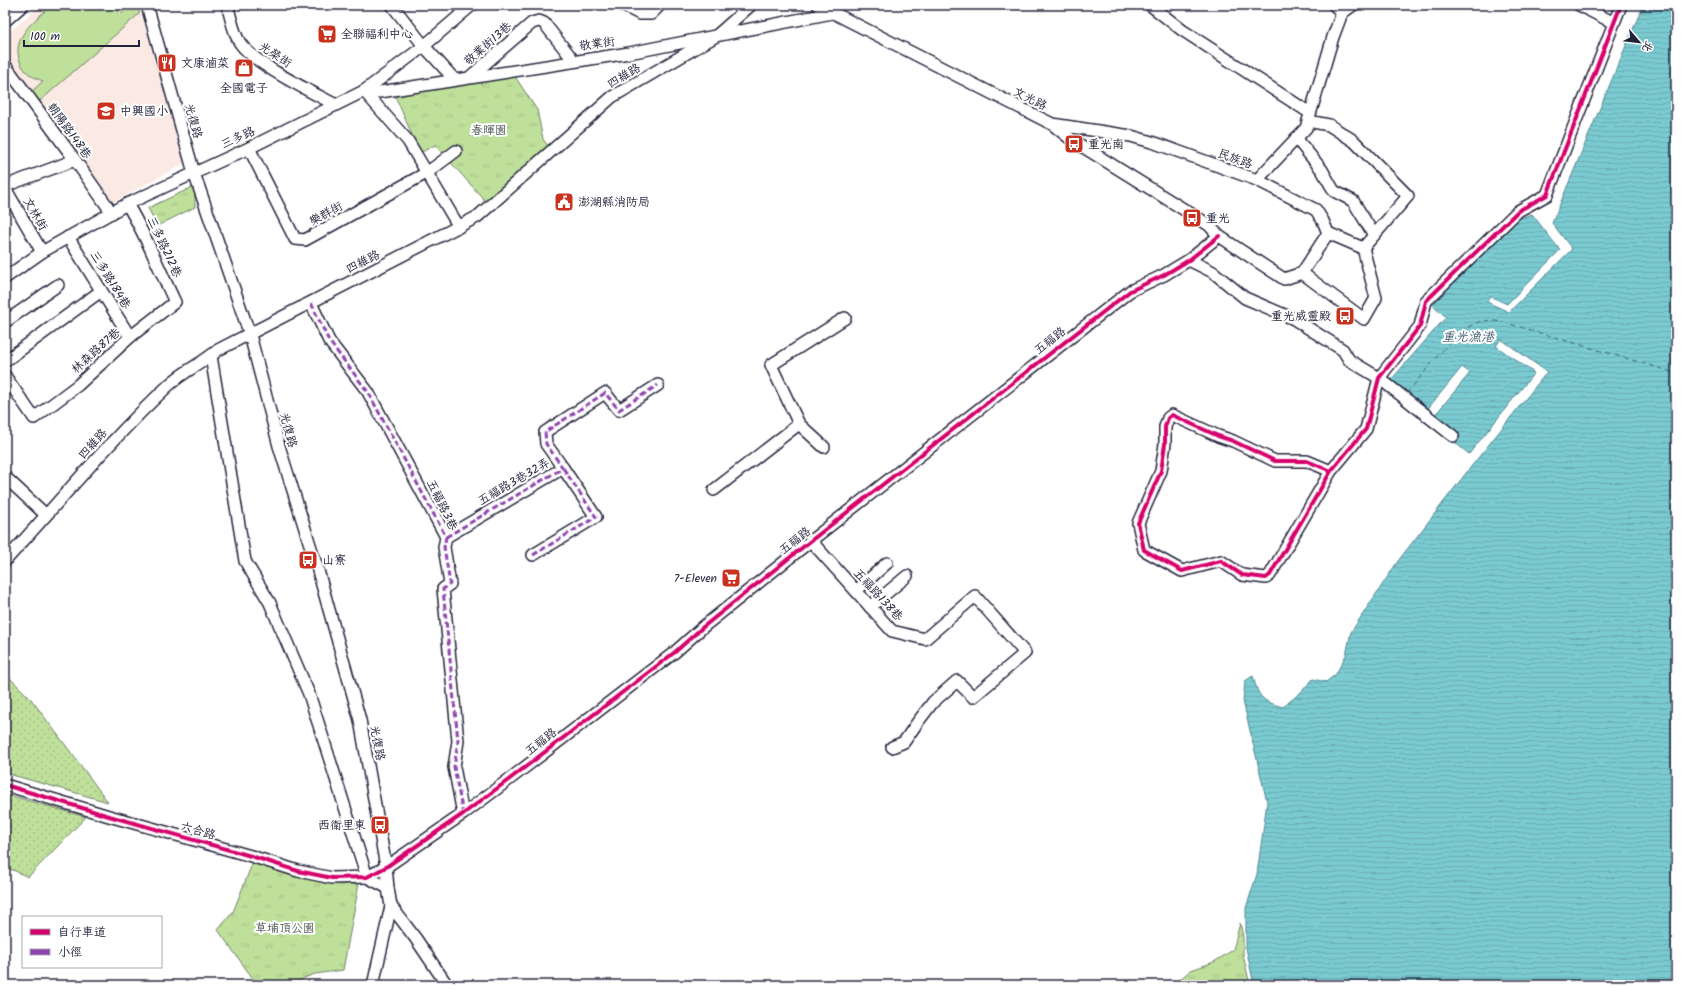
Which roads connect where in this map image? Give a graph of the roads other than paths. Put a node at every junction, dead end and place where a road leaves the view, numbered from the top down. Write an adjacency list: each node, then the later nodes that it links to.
1 (22, 5): 17 (street)
2 (147, 5): 34 (street, 光復路)
3 (227, 5): 26 (street, 光榮街)
4 (392, 5): 20 (street)
5 (622, 5): 6 (street)
6 (660, 5)
7 (751, 5): 19 (street, 四維路)
8 (818, 5): 15 (street, 文光路)
9 (1150, 5): 27 (street)
10 (1334, 5): 16 (street)
11 (1352, 5): 16 (street, 民族路)
12 (1579, 5): 18 (street)
13 (1621, 5): 18 (street)
14 (466, 7): 20 (street, 三多路)
15 (832, 14): 19 (street, 敬業街); 28 (street, 文光路)
16 (1342, 14): 27 (street, 民族路)
17 (5, 21)
18 (1614, 23): 60 (street)
19 (716, 36): 21 (street, 敬業街); 39 (street, 四維路)
20 (424, 46): 24 (street); 25 (street, 三多路)
21 (574, 61): 23 (street, 敬業街); 23 (street, 敬業街13巷)
22 (5, 65): 32 (street, 朝陽路148巷)
23 (469, 78): 24 (street, 敬業街)
24 (454, 80): 25 (street, 敬業街)
25 (364, 91): 26 (street, 三多路); 33 (street)
26 (334, 104): 30 (street, 三多路)
27 (1309, 117): 29 (street, 民族路); 41 (street)
28 (1052, 124): 35 (street, 民族路); 42 (street, 文光路)
29 (1296, 138): 35 (street, 民族路); 41 (street)
30 (249, 148): 33 (street, 樂群街); 34 (street, 三多路)
31 (456, 151): 33 (street, 樂群街)
32 (75, 160): 36 (street); 38 (street, 朝陽路148巷)
33 (428, 172): 39 (street)
34 (194, 173): 37 (street, 三多路); 55 (street, 光復路)
35 (1257, 180): 40 (street)
36 (5, 187): 45 (street, 文林街)
37 (128, 204): 38 (street, 三多路); 51 (street, 三多路212巷)
38 (112, 213): 43 (street, 三多路)
39 (459, 227): 52 (street, 四維路)
40 (1328, 233): 44 (street); 47 (street)
41 (1374, 235): 44 (street)
42 (1219, 236): 46 (street, 五福路); 47 (street, 文光路)
43 (68, 237): 45 (street, 三多路); 50 (street, 三多路184巷)
44 (1363, 248): 47 (street)
45 (42, 252): 48 (street, 三多路)
46 (1189, 260): 60 (street); 71 (street, 五福路)
47 (1302, 273)
48 (5, 278)
49 (58, 285): 54 (street)
50 (101, 292): 56 (street, 三多路184巷); 58 (street)
51 (175, 302): 56 (street, 林森路87巷)
52 (311, 303): 55 (street, 四維路); 70 (street, 五福路3巷)
53 (845, 318): 62 (street)
54 (5, 322)
55 (250, 334): 57 (street, 四維路); 81 (street, 光復路)
56 (130, 337): 59 (street, 林森路87巷)
57 (211, 356): 69 (street, 四維路); 82 (street)
58 (5, 361)
59 (5, 376)
60 (1378, 378): 63 (street); 66 (street)
61 (658, 385): 65 (street, 五福路3巷32弄)
62 (799, 424): 64 (street); 68 (street)
63 (1453, 436)
64 (824, 447)
65 (564, 468): 70 (street, 五福路3巷32弄); 72 (street)
66 (1331, 471): 66 (street)
67 (5, 477): 69 (street)
68 (714, 490)
69 (46, 515): 73 (street, 四維路)
70 (446, 537): 80 (street, 五福路3巷)
71 (811, 541): 76 (street, 五福路138巷); 80 (street, 五福路)
72 (533, 555)
73 (5, 561)
74 (887, 563): 76 (street)
75 (907, 576): 77 (street)
76 (856, 591): 77 (street, 五福路138巷)
77 (870, 607): 78 (street, 五福路138巷)
78 (892, 748)
79 (5, 785): 82 (street, 六合路)
80 (463, 814): 81 (street, 五福路)
81 (386, 867): 82 (street, 六合路); 83 (street, 光復路)
82 (367, 877): 83 (street)
83 (388, 888): 84 (street, 光復路)
84 (392, 906): 85 (street); 86 (street)
85 (373, 985)
86 (447, 985)

